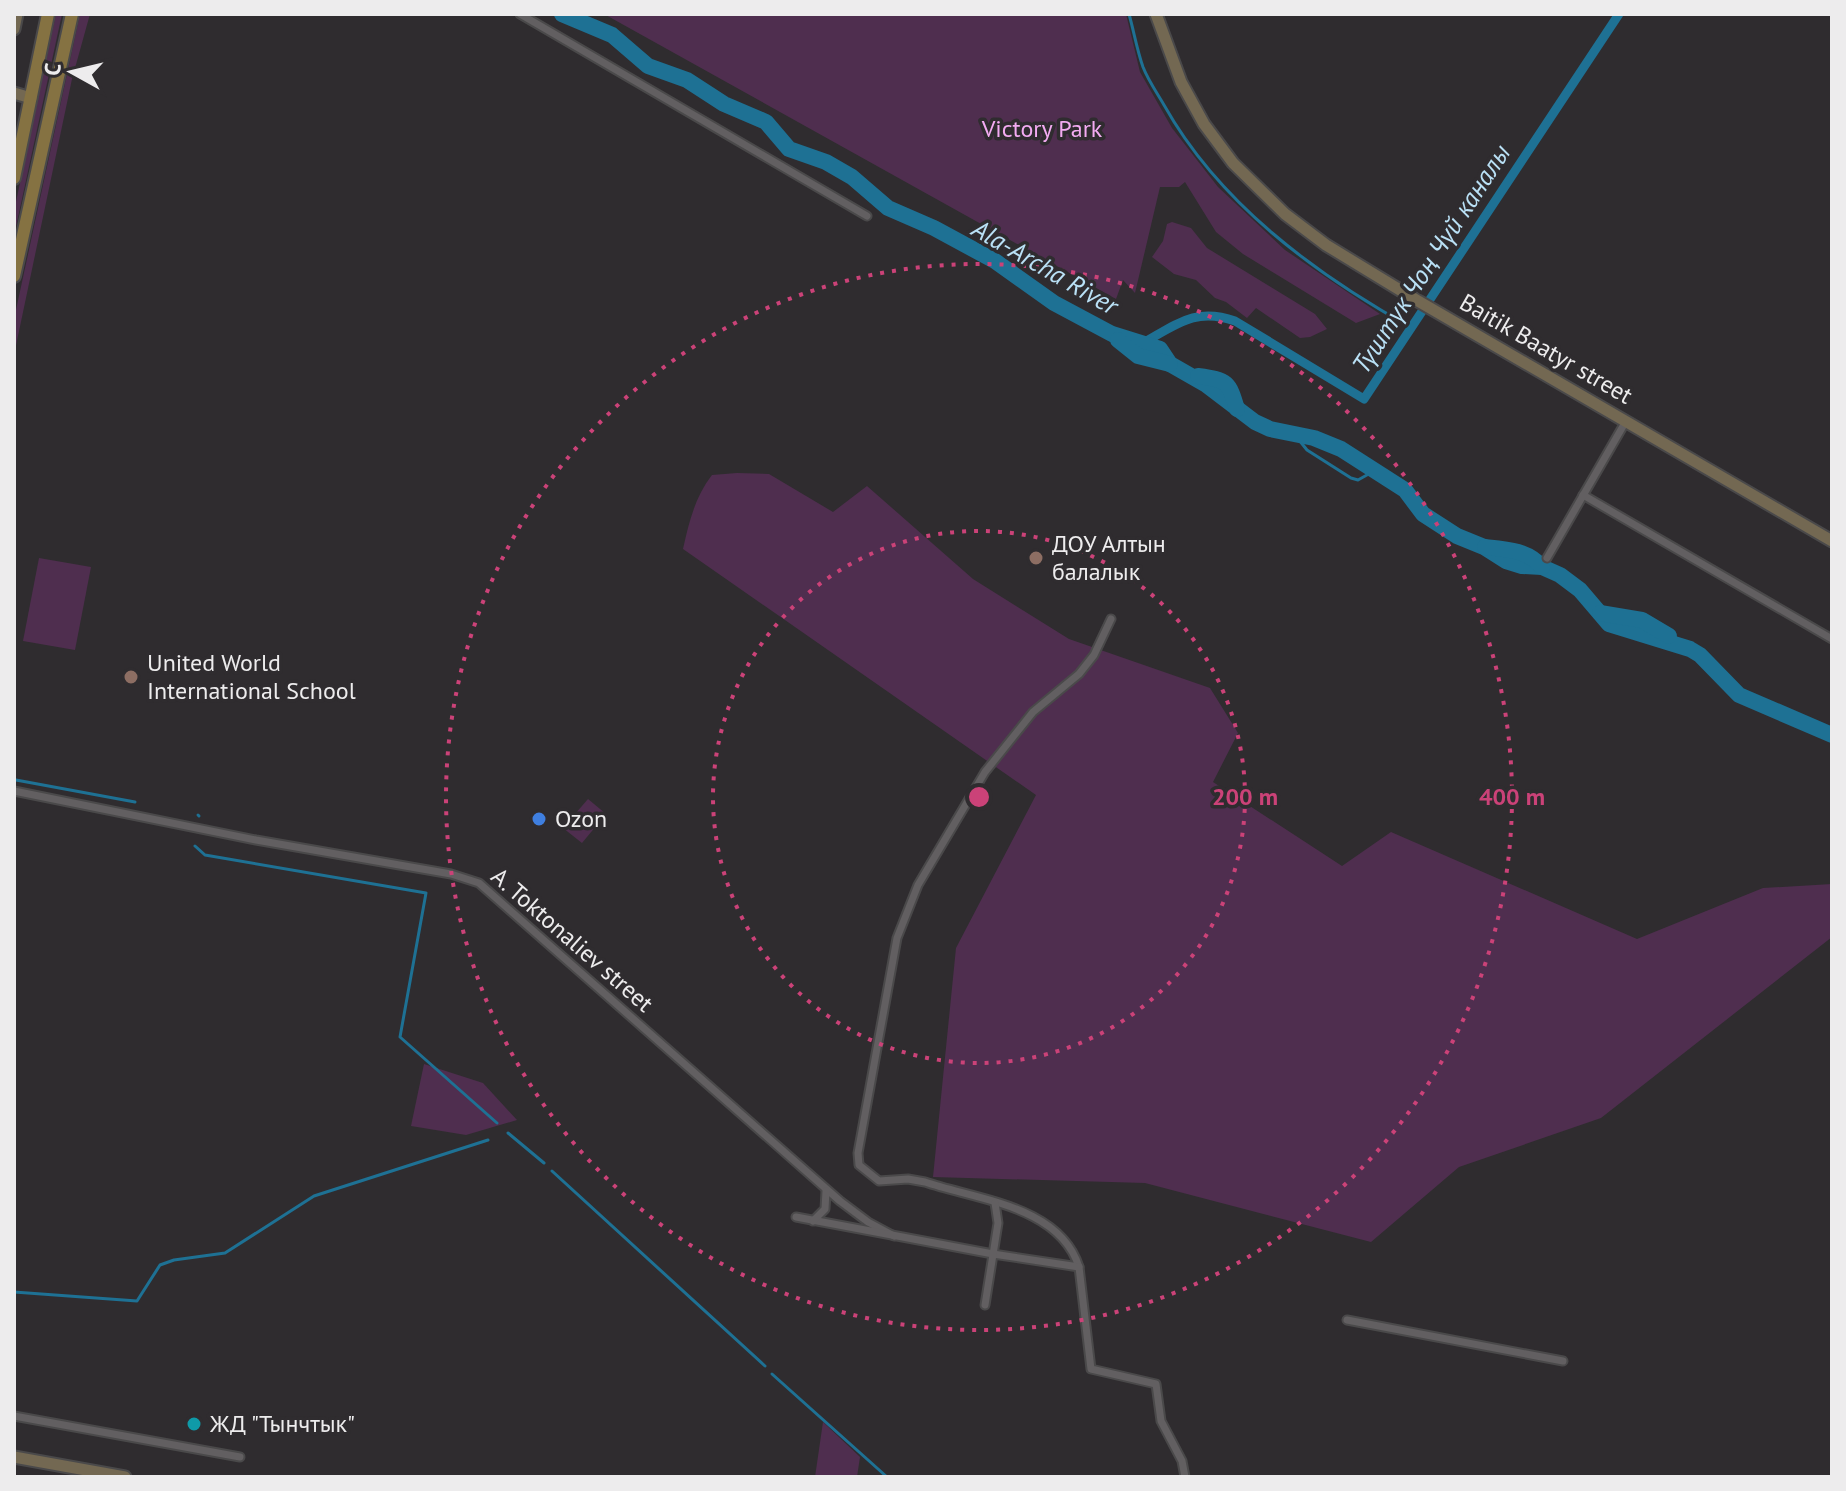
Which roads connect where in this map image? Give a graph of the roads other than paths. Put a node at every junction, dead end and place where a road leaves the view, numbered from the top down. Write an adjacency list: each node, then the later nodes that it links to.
1 (17, 14): 6 (main road)
2 (48, 14): 8 (main road)
3 (72, 14): 11 (main road)
4 (520, 14): 10 (street)
5 (1156, 14): 12 (main road, Baitik Baatyr street)
6 (14, 29)
7 (14, 93): 8 (main road)
8 (31, 98): 9 (main road)
9 (14, 178)
10 (867, 216)
11 (14, 276)
12 (1626, 421): 13 (street); 14 (main road, Baitik Baatyr street)
13 (1583, 495): 15 (street); 17 (street)
14 (1832, 541)
15 (1547, 558)
16 (1111, 619): 20 (street)
17 (1832, 639)
18 (14, 791): 19 (street, A. Toktonaliev street)
19 (826, 1189): 22 (street); 23 (street, A. Toktonaliev street)
20 (995, 1203): 24 (street); 25 (street)
21 (796, 1217): 22 (street)
22 (813, 1221): 23 (street)
23 (894, 1236): 24 (street)
24 (993, 1254): 25 (street); 26 (street)
25 (1079, 1267): 33 (street)
26 (985, 1305)
27 (1347, 1320): 28 (street)
28 (1563, 1361)
29 (14, 1416): 31 (street)
30 (14, 1457): 32 (main road)
31 (240, 1457)
32 (125, 1477)
33 (1185, 1477)

